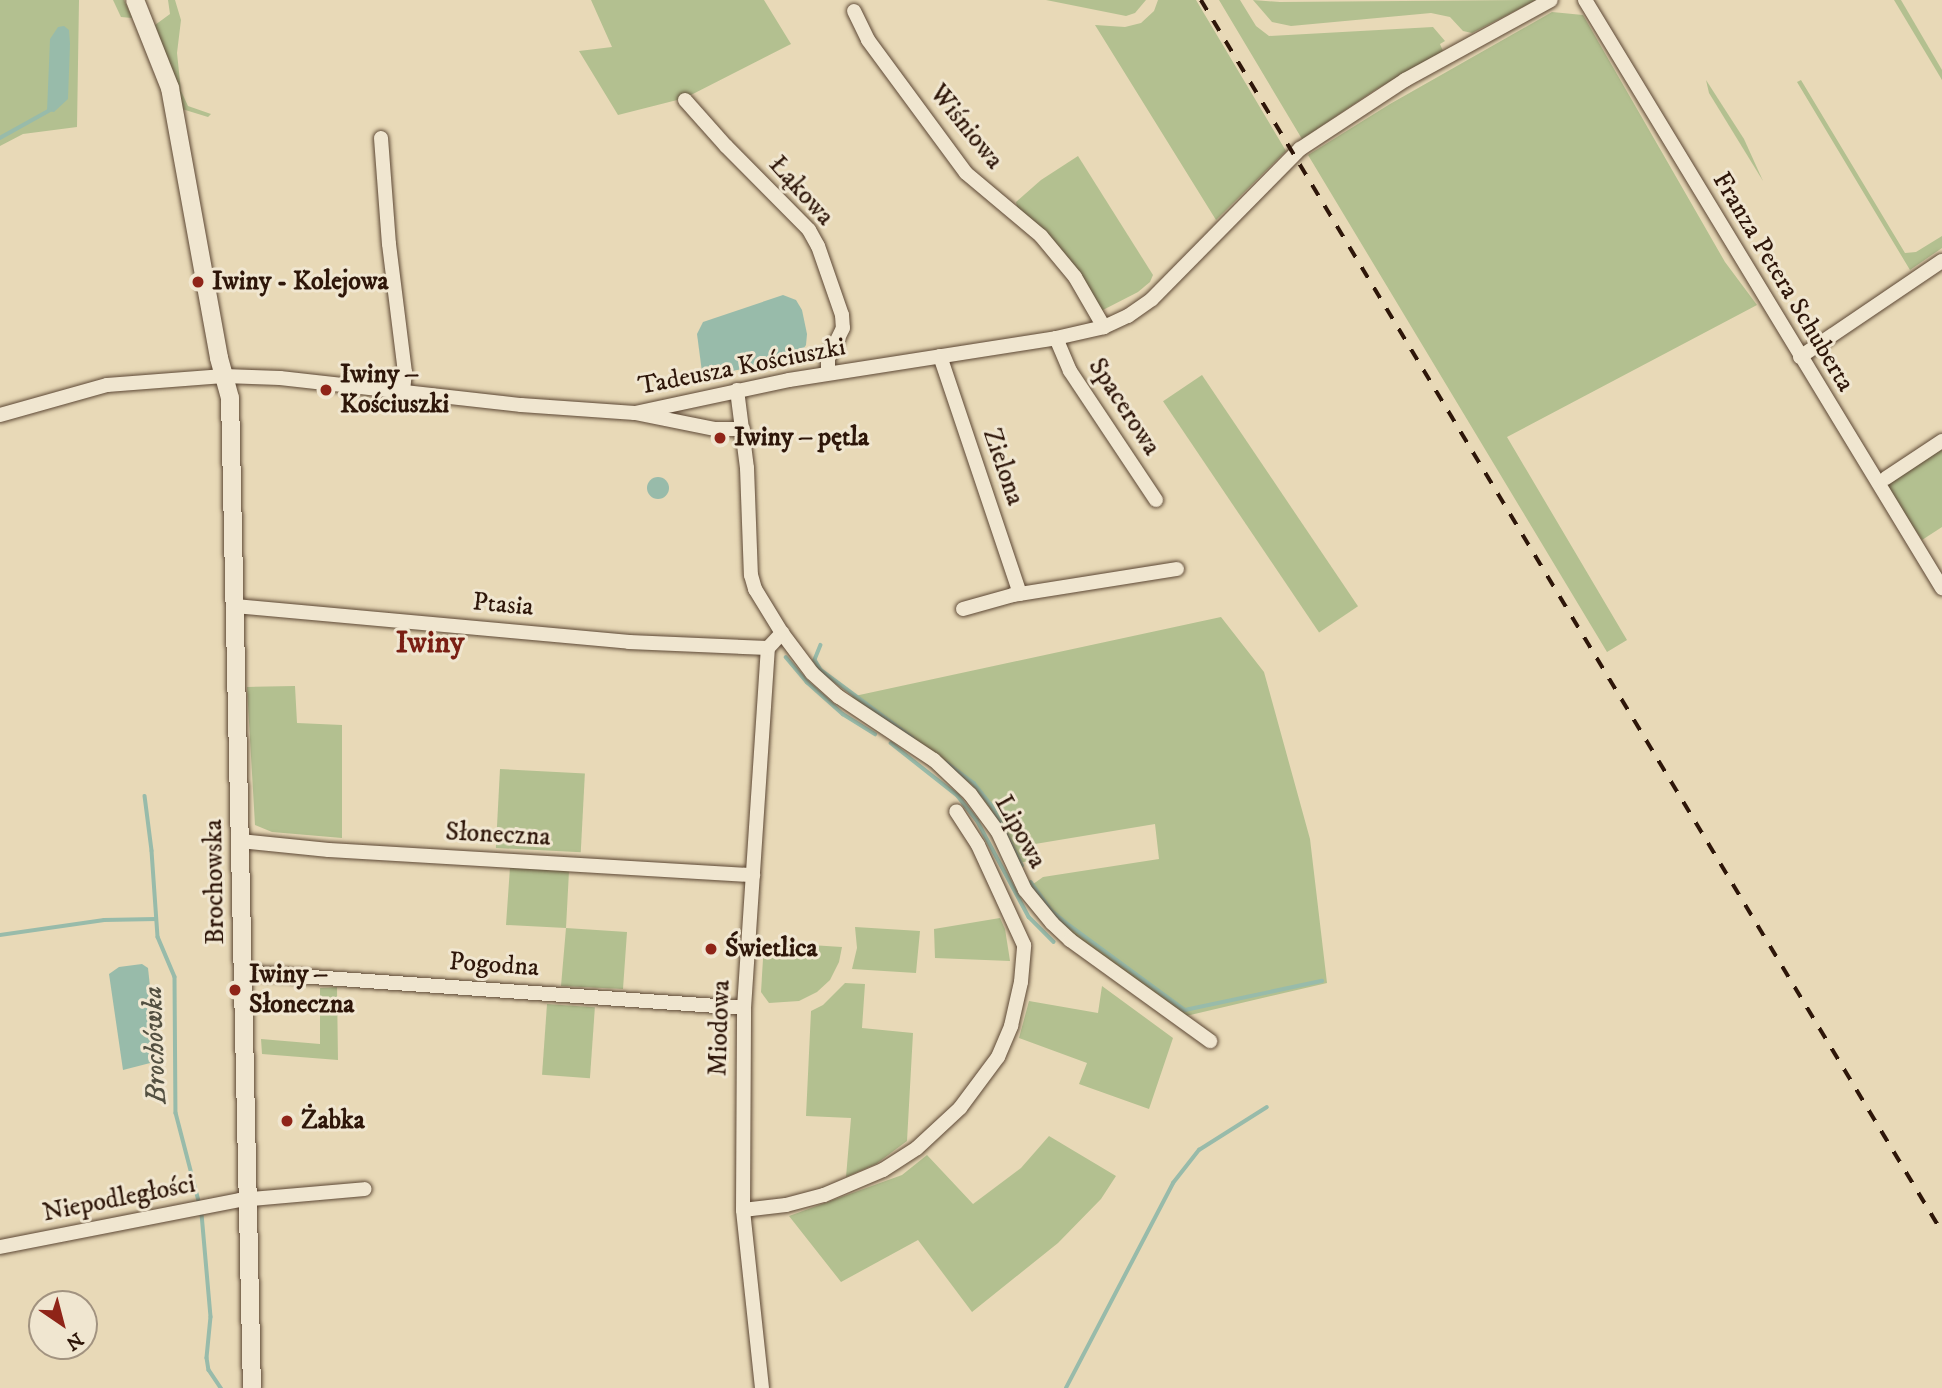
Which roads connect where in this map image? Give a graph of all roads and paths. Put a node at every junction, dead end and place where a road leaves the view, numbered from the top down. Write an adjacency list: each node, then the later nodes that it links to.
1 (135, 0): 13 (street, Brochowska)
2 (1551, 0): 8 (street, Tadeusza Kościuszki)
3 (1585, 0): 11 (street, Franza Petera Schuberta)
4 (854, 11): 8 (street, Wiśniowa)
5 (685, 100): 12 (street, Łąkowa)
6 (381, 138): 15 (street)
7 (1942, 261): 11 (street)
8 (1104, 327): 9 (street, Tadeusza Kościuszki)
9 (1056, 338): 10 (street, Tadeusza Kościuszki); 21 (street, Spacerowa)
10 (940, 356): 12 (street, Tadeusza Kościuszki); 24 (street, Zielona)
11 (1800, 357): 23 (street, Franza Petera Schuberta)
12 (828, 373): 14 (street, Tadeusza Kościuszki)
13 (224, 376): 15 (street, Tadeusza Kościuszki); 17 (street, Tadeusza Kościuszki); 25 (street, Brochowska)
14 (737, 390): 16 (street, Tadeusza Kościuszki); 18 (street)
15 (403, 392): 16 (street, Tadeusza Kościuszki)
16 (635, 413): 18 (street)
17 (0, 415)
18 (743, 429): 27 (street)
19 (1942, 441): 20 (street)
20 (1886, 478)
21 (1156, 500)
22 (1177, 569): 24 (street)
23 (1942, 588)
24 (1020, 594): 26 (street)
25 (234, 606): 28 (street, Ptasia); 30 (street, Brochowska)
26 (963, 609)
27 (786, 638): 28 (street); 34 (street, Lipowa)
28 (768, 648): 31 (street, Miodowa)
29 (956, 811): 37 (street)
30 (240, 841): 31 (street, Słoneczna); 32 (street, Brochowska)
31 (753, 875): 33 (street, Miodowa)
32 (242, 972): 33 (street, Pogodna); 36 (street, Brochowska)
33 (744, 1008): 37 (street, Miodowa)
34 (1210, 1041)
35 (365, 1189): 36 (street, Niepodległości)
36 (247, 1200): 38 (street, Niepodległości); 39 (street, Brochowska)
37 (743, 1210): 40 (street, Miodowa)
38 (0, 1247)
39 (252, 1388)
40 (762, 1388)

